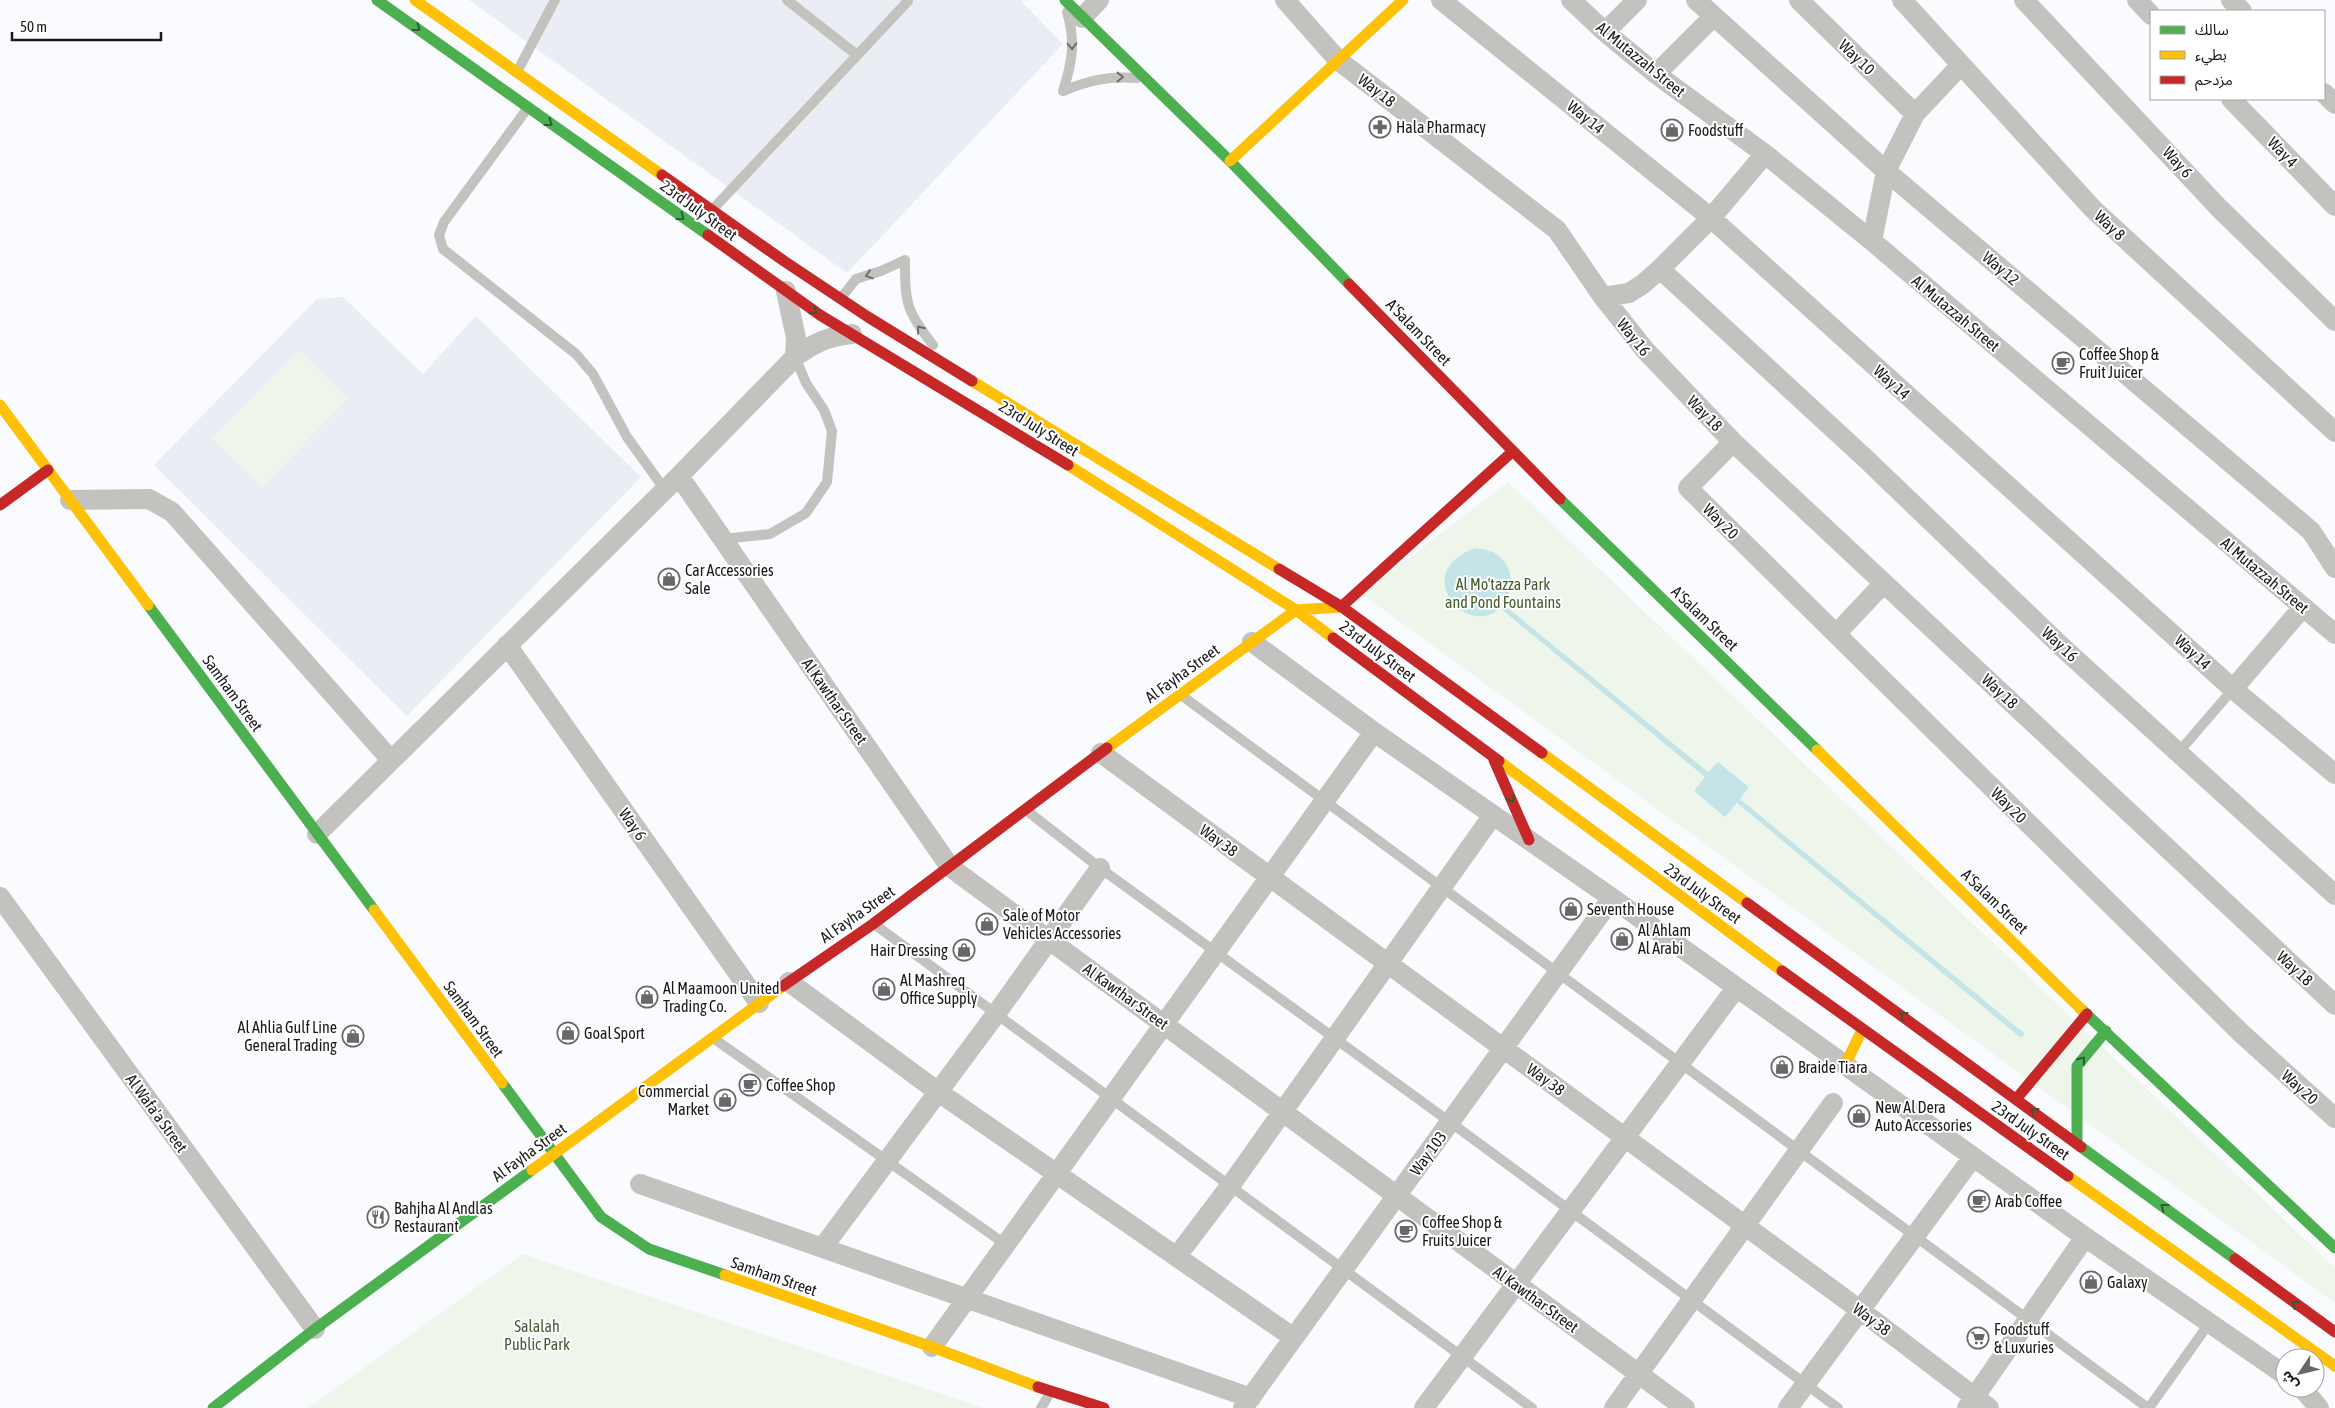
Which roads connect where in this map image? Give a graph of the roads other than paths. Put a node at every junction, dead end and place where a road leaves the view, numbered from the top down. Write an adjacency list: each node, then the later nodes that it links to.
1 (377, 0): 33 (street, 23rd July Street, one-way to 33)
2 (415, 0): 27 (street, 23rd July Street)
3 (554, 0): 27 (lane)
4 (787, 0): 24 (lane)
5 (1064, 0): 22 (street, A'Salam Street); 29 (lane, one-way to 29)
6 (1099, 0): 22 (street)
7 (1285, 0): 25 (street, Way 18)
8 (1403, 0): 25 (street)
9 (1441, 0): 40 (street, Way 14)
10 (1572, 0): 23 (street, Al Mutazzah Street)
11 (1637, 0): 23 (street)
12 (1696, 0): 21 (street, Way 12)
13 (1799, 0): 34 (street, Way 10)
14 (1902, 0): 26 (street, Way 8)
15 (2024, 0): 46 (street, Way 6)
16 (2137, 0): 20 (street)
17 (2231, 0): 19 (street)
18 (908, 1): 24 (lane)
19 (2241, 10)
20 (2150, 14)
21 (1714, 16): 28 (street); 37 (street, Way 12)
22 (1082, 18): 29 (street, A'Salam Street)
23 (1605, 32): 28 (street, Al Mutazzah Street)
24 (857, 55): 39 (lane)
25 (1338, 60): 36 (street); 44 (street, Way 18)
26 (1961, 65): 34 (street); 52 (street, Way 8)
27 (516, 72): 39 (street, 23rd July Street)
28 (1656, 74): 35 (street, Al Mutazzah Street)
29 (1145, 78): 36 (street, A'Salam Street)
30 (2325, 94): 32 (street)
31 (2232, 100): 38 (street, Way 4)
32 (2335, 104)
33 (528, 108): 43 (street, 23rd July Street, one-way to 43); 57 (lane)
34 (1916, 114): 37 (street)
35 (1765, 154): 40 (street); 41 (street, Al Mutazzah Street)
36 (1230, 160): 54 (street, A'Salam Street)
37 (1886, 170): 41 (street); 61 (street, Way 12)
38 (2335, 206)
39 (712, 210): 45 (street, 23rd July Street)
40 (1711, 218): 42 (street); 70 (street, Way 14)
41 (1872, 241): 64 (street, Al Mutazzah Street)
42 (1660, 269): 44 (street); 74 (street, Way 16)
43 (786, 291): 47 (street, 23rd July Street, one-way to 47); 48 (street)
44 (1603, 297): 50 (street, Way 16)
45 (840, 299): 49 (street, 23rd July Street); 49 (lane, one-way to 45)
46 (2335, 321)
47 (852, 334): 48 (street); 65 (street, 23rd July Street)
48 (795, 357): 56 (street); 60 (lane)
49 (951, 368): 63 (street, 23rd July Street)
50 (1667, 375): 53 (street, Way 18)
51 (0, 405): 55 (street, Samham Street)
52 (2335, 432)
53 (1733, 442): 62 (street, Way 18); 66 (street, Way 20)
54 (1512, 452): 63 (street); 100 (street, A'Salam Street)
55 (48, 470): 58 (street, Samham Street); 59 (street)
56 (679, 476): 57 (street); 60 (street, Al Kawthar Street)
57 (665, 490): 69 (street)
58 (70, 500): 76 (street); 81 (street, Samham Street)
59 (0, 505)
60 (723, 539): 83 (street, Al Kawthar Street)
61 (2335, 568)
62 (1884, 583): 66 (street); 98 (street, Way 18)
63 (1342, 607): 65 (street); 111 (street, 23rd July Street, one-way to 63)
64 (2303, 607): 67 (street, Al Mutazzah Street); 70 (street)
65 (1296, 610): 68 (street, Al Fayha Street); 75 (street, 23rd July Street)
66 (1836, 634): 114 (street, Way 20)
67 (2335, 634)
68 (1252, 642): 71 (street, Al Fayha Street); 72 (street)
69 (507, 645): 76 (street); 97 (street, Way 6)
70 (2233, 689): 74 (lane); 77 (street, Way 14)
71 (1180, 695): 73 (street, Al Fayha Street); 78 (lane)
72 (1374, 732): 78 (street); 80 (street)
73 (1101, 753): 79 (street, Al Fayha Street); 85 (street, Way 38)
74 (2178, 753): 87 (street, Way 16)
75 (1493, 758): 82 (street, one-way to 82); 102 (street, 23rd July Street)
76 (392, 760): 81 (street)
77 (2335, 774)
78 (1324, 801): 85 (street); 86 (lane)
79 (1024, 809): 83 (street, Al Fayha Street); 84 (lane)
80 (1493, 814): 82 (street); 86 (street)
81 (317, 834): 119 (street, Samham Street)
82 (1529, 840): 89 (street)
83 (950, 867): 90 (street, Al Fayha Street); 91 (street, Al Kawthar Street)
84 (1100, 868): 91 (street); 92 (lane)
85 (1269, 877): 92 (street); 93 (street, Way 38)
86 (1441, 888): 93 (street); 94 (lane)
87 (2335, 895)
88 (0, 897): 141 (street, Al Wafa'a Street)
89 (1612, 898): 94 (street, Way 103); 96 (street)
90 (873, 924): 95 (street, Al Fayha Street); 99 (lane)
91 (1048, 939): 99 (street); 101 (street, Al Kawthar Street)
92 (1216, 951): 101 (street); 105 (lane)
93 (1387, 963): 105 (street); 106 (street, Way 38)
94 (1558, 972): 106 (street, Way 103); 107 (lane)
95 (789, 982): 97 (street, Al Fayha Street); 109 (street)
96 (1736, 988): 107 (street); 108 (street)
97 (759, 1004): 104 (street, Al Fayha Street)
98 (2335, 1005)
99 (996, 1014): 109 (street); 110 (lane)
100 (2087, 1014): 103 (street, A'Salam Street); 111 (street)
101 (1164, 1024): 110 (street); 113 (street, Al Kawthar Street)
102 (1862, 1030): 108 (street); 146 (street, 23rd July Street)
103 (2106, 1031): 117 (street, one-way to 103); 132 (street, A'Salam Street)
104 (713, 1038): 119 (street, Al Fayha Street); 121 (lane)
105 (1334, 1038): 113 (street); 115 (lane)
106 (1503, 1048): 115 (street, Way 103); 116 (street, Way 38)
107 (1680, 1064): 116 (street); 118 (lane)
108 (1845, 1065): 120 (street)
109 (937, 1090): 121 (street); 122 (street)
110 (1111, 1098): 122 (street); 124 (lane)
111 (2017, 1098): 117 (street, 23rd July Street, one-way to 111)
112 (1833, 1103): 118 (street)
113 (1281, 1111): 124 (street); 125 (street, Al Kawthar Street)
114 (2335, 1118)
115 (1450, 1122): 125 (street, Way 103); 126 (lane)
116 (1625, 1137): 126 (street); 127 (street, Way 38)
117 (2077, 1142): 142 (street, 23rd July Street, one-way to 117)
118 (1798, 1150): 127 (street); 128 (lane)
119 (554, 1154): 141 (street, Al Fayha Street); 144 (street, Samham Street)
120 (1973, 1157): 128 (street); 129 (street)
121 (886, 1160): 130 (lane); 131 (street)
122 (1057, 1173): 130 (street); 133 (street)
123 (640, 1184): 131 (street)
124 (1230, 1186): 133 (street); 134 (lane)
125 (1396, 1196): 134 (street, Way 103); 135 (street, Al Kawthar Street)
126 (1570, 1211): 135 (street); 137 (lane)
127 (1745, 1225): 137 (street); 138 (street, Way 38)
128 (1914, 1236): 138 (street); 139 (lane)
129 (2085, 1237): 139 (street); 140 (street)
130 (1005, 1244): 136 (street)
131 (823, 1247): 136 (street)
132 (2335, 1248)
133 (1177, 1256): 143 (street)
134 (1344, 1269): 143 (street, Way 103); 145 (lane)
135 (1516, 1284): 145 (street); 148 (street, Al Kawthar Street)
136 (966, 1299): 144 (street); 152 (street)
137 (1692, 1300): 148 (street); 149 (lane)
138 (1860, 1310): 149 (street); 153 (street, Way 38)
139 (2028, 1320): 153 (street); 163 (lane)
140 (2210, 1322): 147 (street); 163 (lane)
141 (315, 1329): 154 (street, Al Fayha Street)
142 (2335, 1332)
143 (1294, 1338): 152 (street, Way 103)
144 (932, 1347): 150 (street, Samham Street)
145 (1462, 1357): 157 (street); 158 (lane)
146 (2335, 1366)
147 (2275, 1369)
148 (1638, 1374): 159 (street); 160 (street, Al Kawthar Street)
149 (1806, 1384): 161 (street); 162 (lane)
150 (1050, 1392): 155 (lane); 156 (street, Samham Street)
151 (2310, 1398): 164 (street)
152 (1247, 1403)
153 (1977, 1404)
154 (213, 1408)
155 (1041, 1408)
156 (1104, 1408)
157 (1424, 1408)
158 (1532, 1408)
159 (1614, 1408)
160 (1684, 1408)
161 (1788, 1408)
162 (1838, 1408)
163 (2149, 1408)
164 (2319, 1408)

